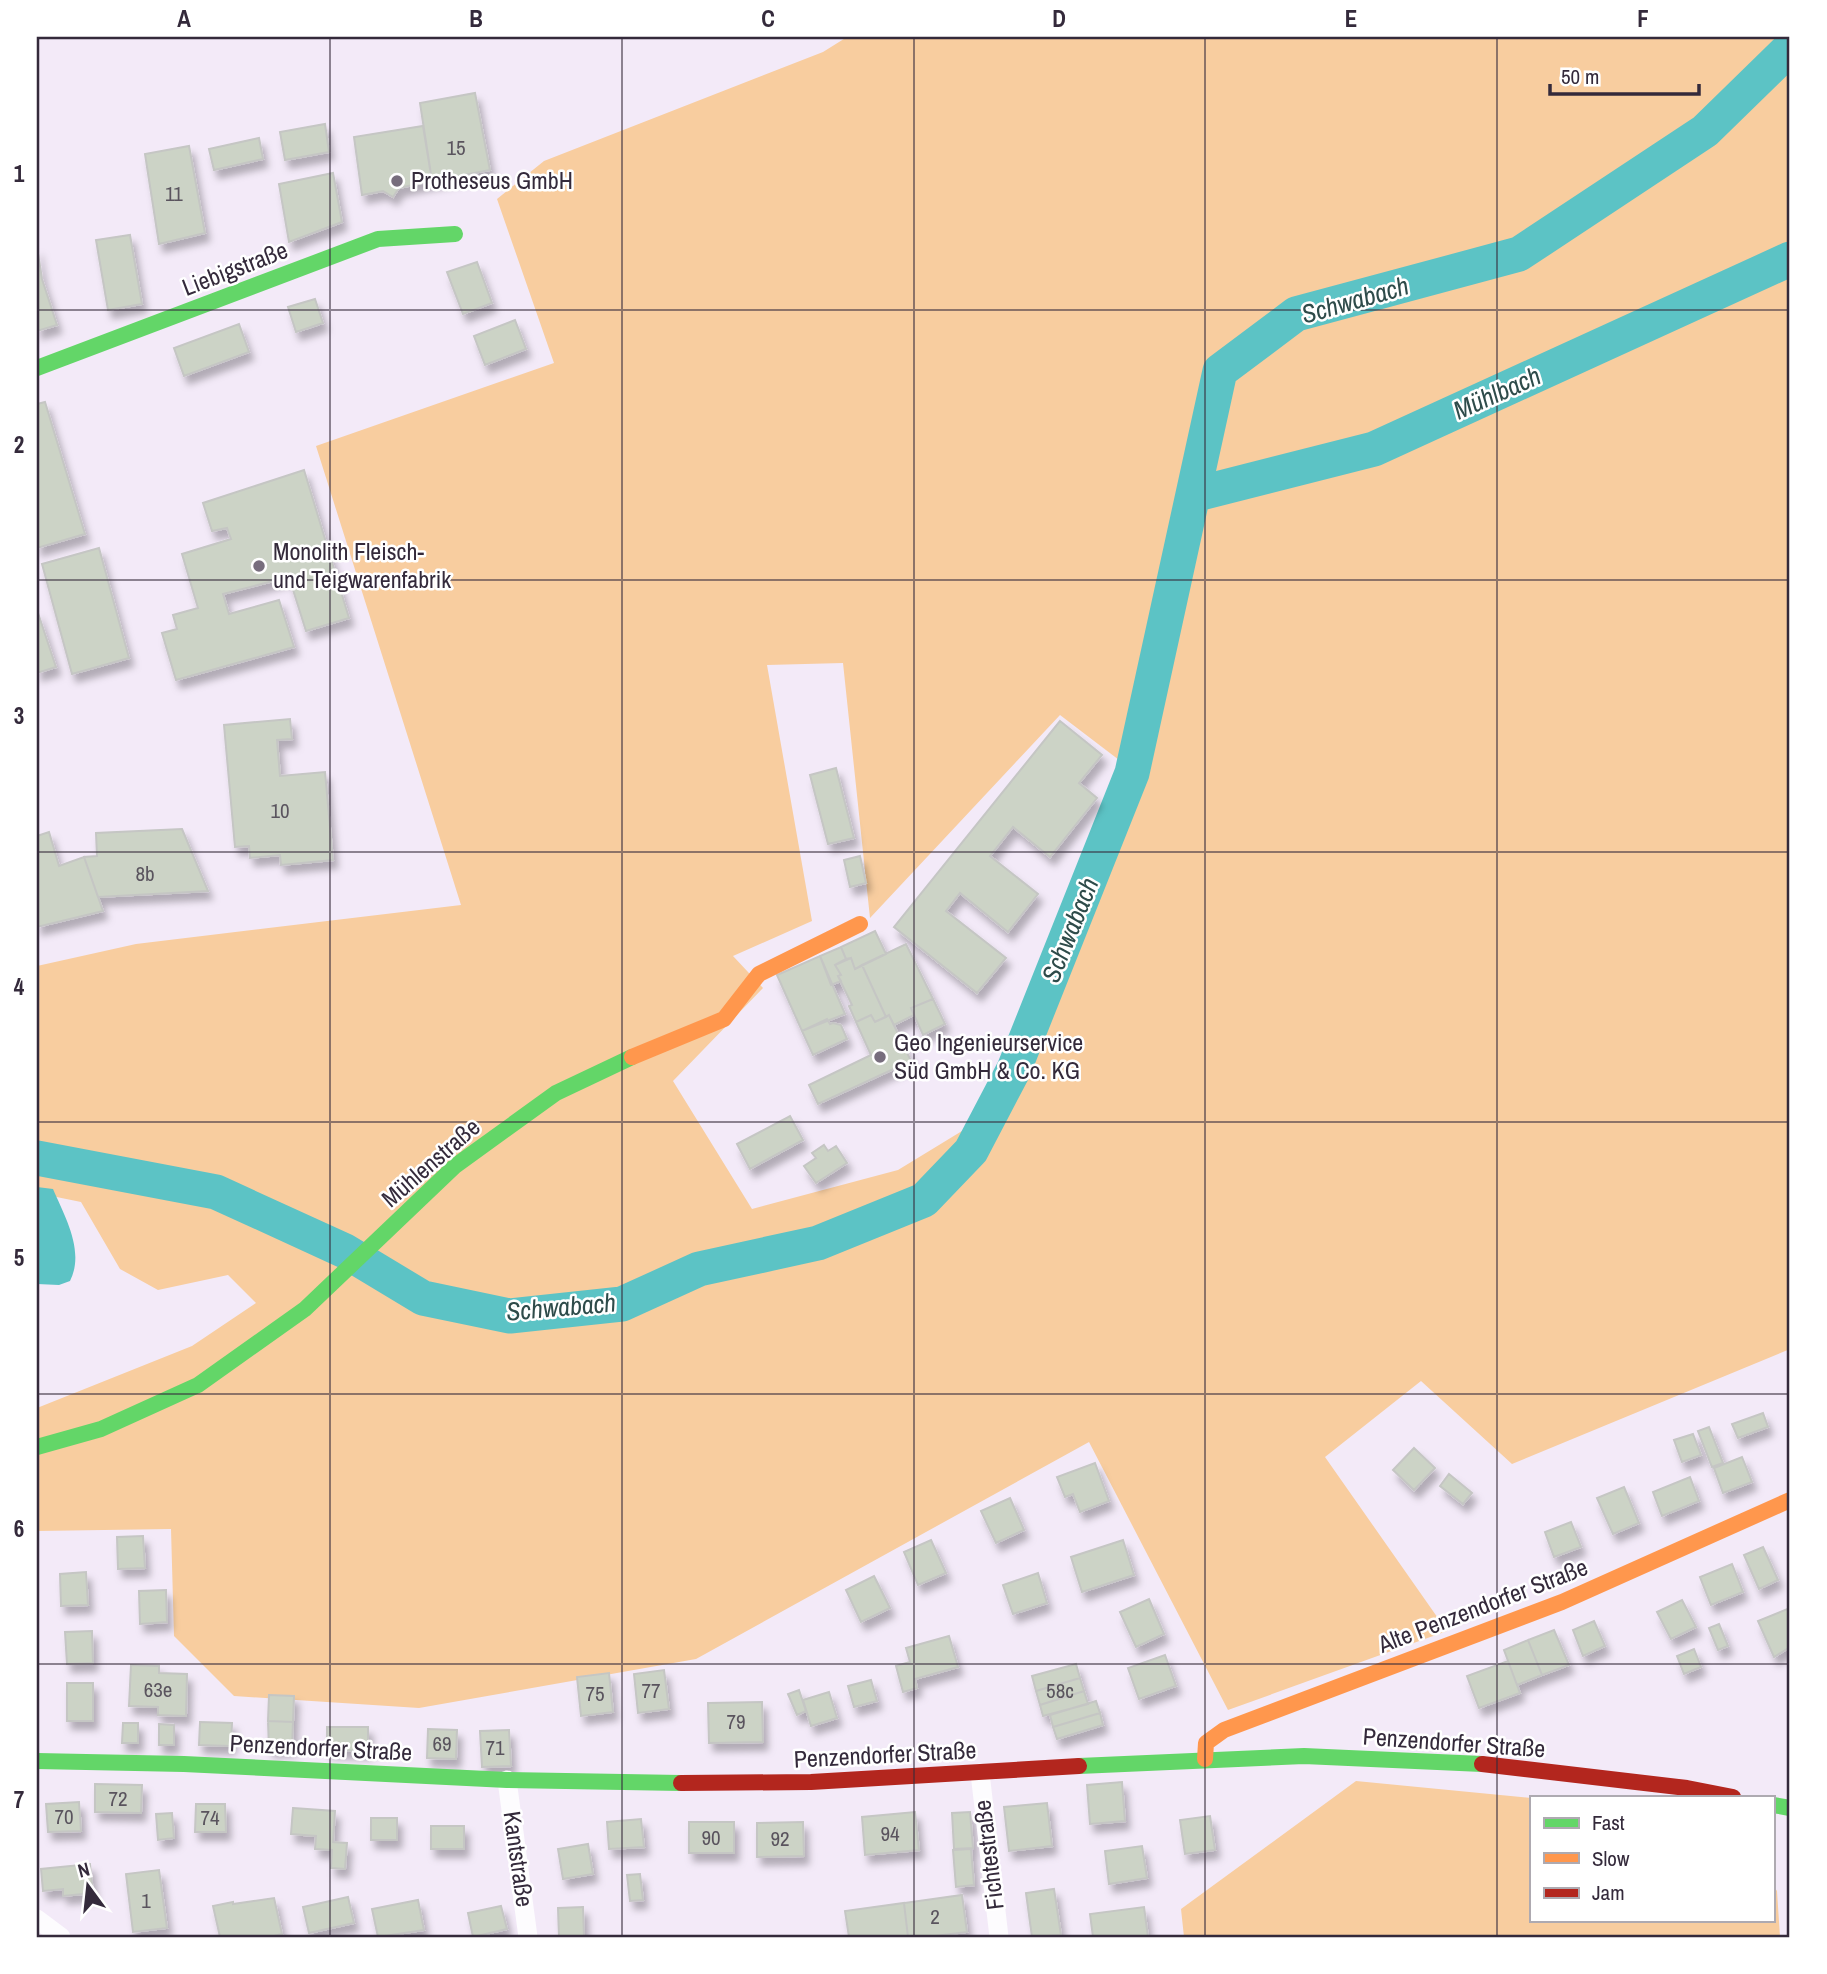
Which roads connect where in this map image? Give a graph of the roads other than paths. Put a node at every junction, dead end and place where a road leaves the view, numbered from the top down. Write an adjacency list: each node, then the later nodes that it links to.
1 (455, 234): 2 (street, Liebigstraße)
2 (37, 369)
3 (860, 924): 4 (street, Mühlenstraße)
4 (37, 1447)
5 (1790, 1500): 6 (street, Alte Penzendorfer Straße)
6 (1205, 1759): 8 (street, Penzendorfer Straße); 10 (street, Penzendorfer Straße)
7 (37, 1761): 9 (street, Penzendorfer Straße)
8 (979, 1773): 9 (street, Penzendorfer Straße); 14 (street, Fichtestraße)
9 (507, 1780): 13 (street, Kantstraße)
10 (1728, 1796)
11 (37, 1919): 12 (street)
12 (61, 1937)
13 (528, 1937)
14 (999, 1937)

